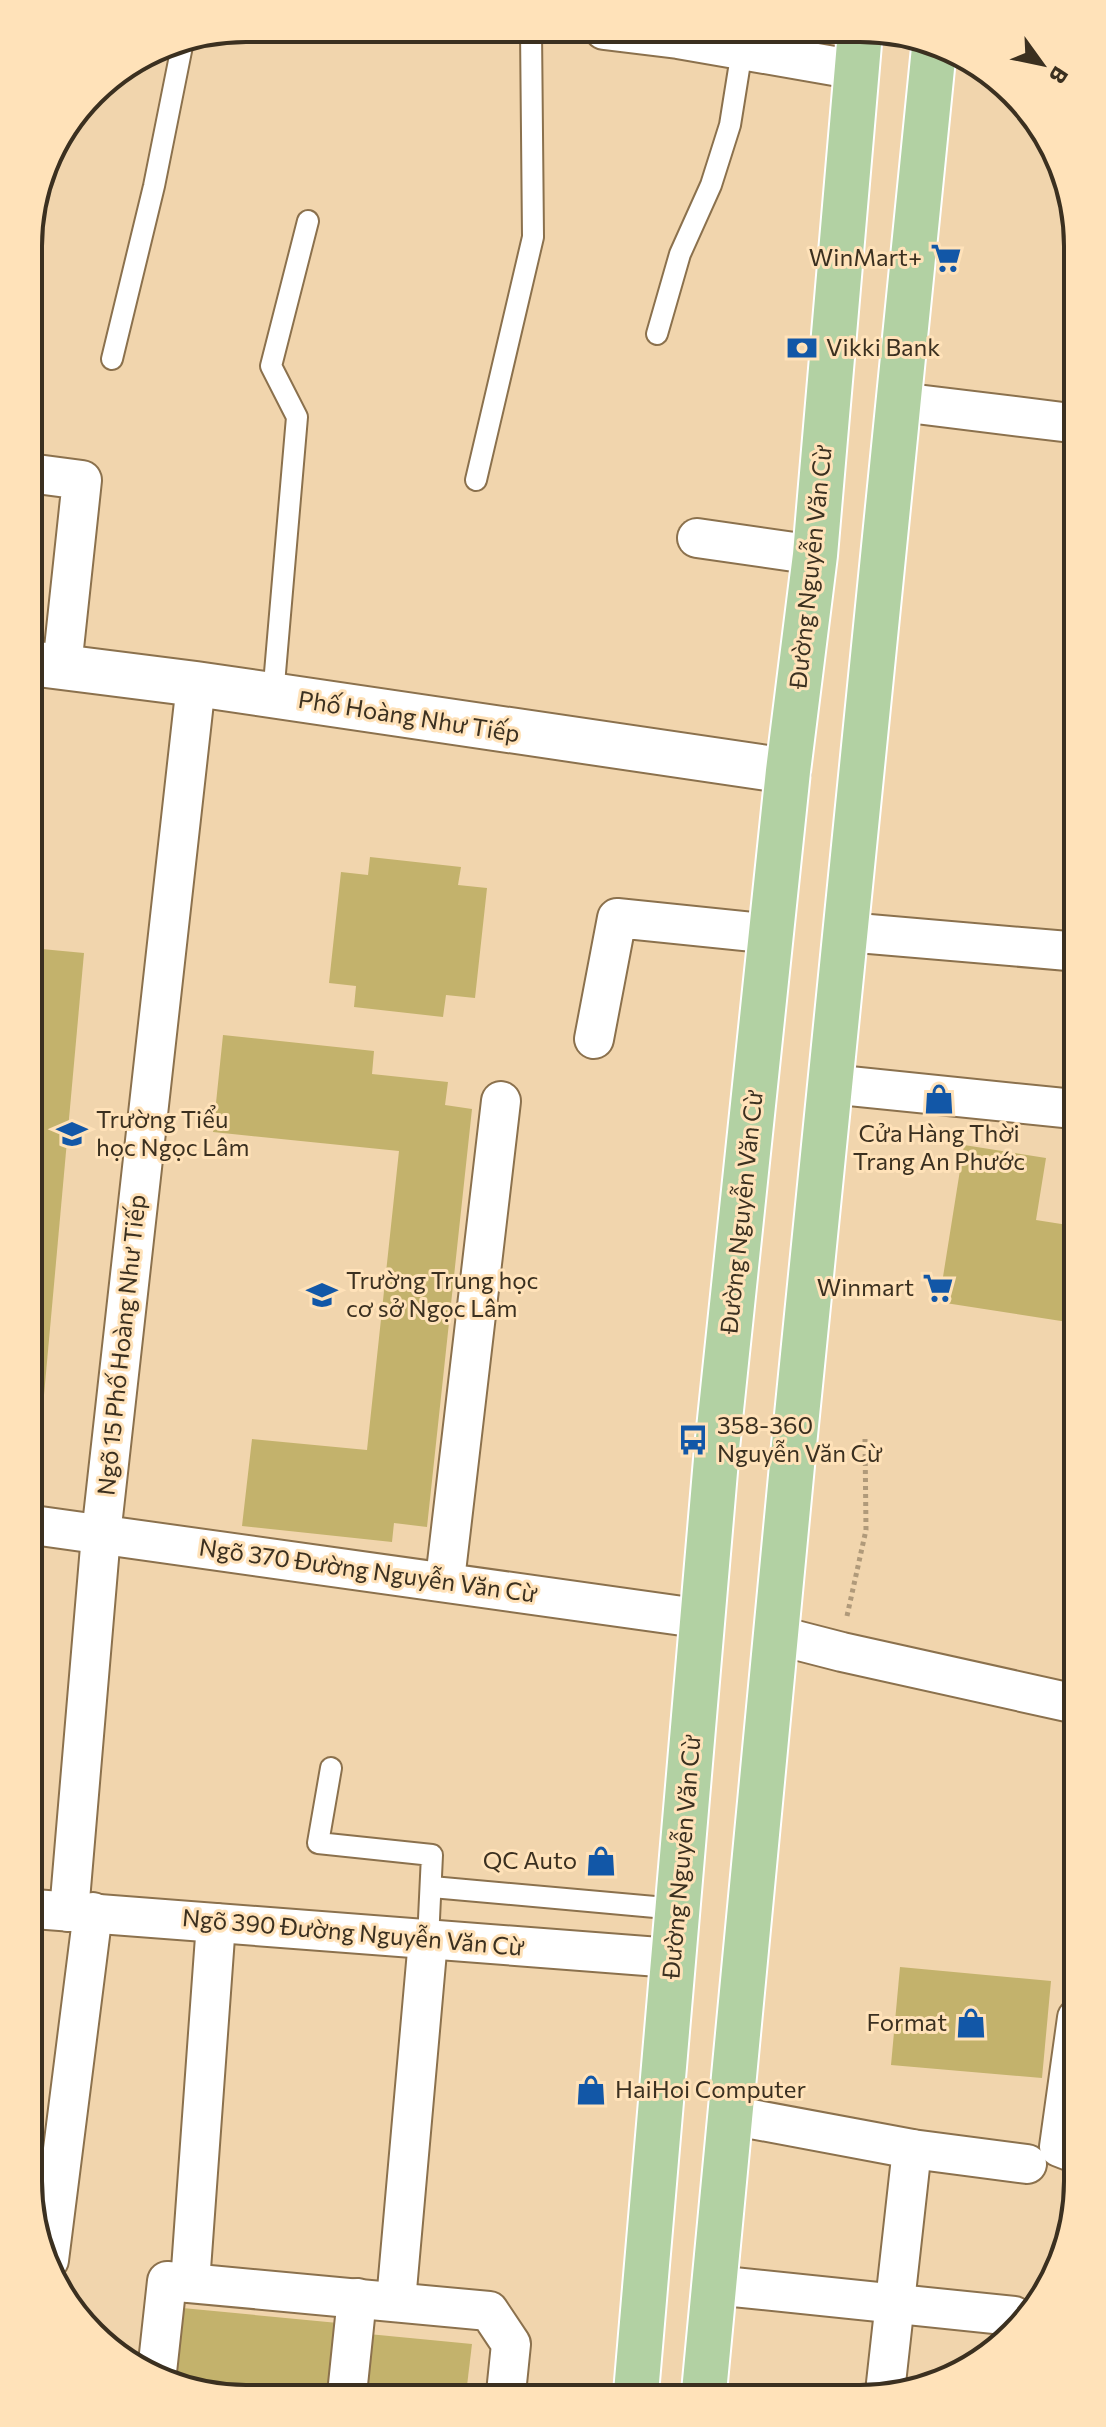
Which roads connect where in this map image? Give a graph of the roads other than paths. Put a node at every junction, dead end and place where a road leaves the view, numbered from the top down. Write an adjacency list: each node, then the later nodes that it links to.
1 (531, 42): 13 (lane)
2 (687, 42): 3 (street)
3 (742, 50): 4 (street); 8 (lane)
4 (858, 51): 15 (main road, Đường Nguyễn Văn Cừ)
5 (180, 54): 9 (lane)
6 (933, 56): 10 (main road)
7 (308, 221): 18 (lane)
8 (657, 334)
9 (112, 359)
10 (900, 402): 11 (street); 20 (main road)
11 (1064, 422)
12 (42, 475): 16 (street)
13 (476, 480)
14 (697, 538): 15 (street)
15 (815, 555): 19 (main road, Đường Nguyễn Văn Cừ)
16 (46, 665): 17 (street, Phố Hoàng Như Tiếp)
17 (196, 684): 18 (street, Phố Hoàng Như Tiếp); 28 (street, Ngõ 15 Phố Hoàng Như Tiếp)
18 (273, 696): 19 (street, Phố Hoàng Như Tiếp)
19 (788, 771): 21 (main road, Đường Nguyễn Văn Cừ)
20 (846, 932): 22 (street); 24 (main road)
21 (772, 934): 23 (street); 30 (main road, Đường Nguyễn Văn Cừ)
22 (1064, 951)
23 (594, 1039)
24 (830, 1084): 26 (street); 31 (main road)
25 (501, 1101): 29 (street)
26 (1064, 1108)
27 (42, 1526): 28 (street, Ngõ 370 Đường Nguyễn Văn Cừ)
28 (101, 1535): 29 (street, Ngõ 370 Đường Nguyễn Văn Cừ); 36 (street, Ngõ 15 Phố Hoàng Như Tiếp)
29 (445, 1580): 30 (street, Ngõ 370 Đường Nguyễn Văn Cừ)
30 (704, 1619): 35 (main road, Đường Nguyễn Văn Cừ)
31 (776, 1635): 32 (street); 40 (main road)
32 (1064, 1701)
33 (331, 1768): 34 (lane)
34 (432, 1887): 35 (lane); 38 (lane)
35 (677, 1909): 39 (main road, Đường Nguyễn Văn Cừ)
36 (65, 1911): 37 (street, Ngõ 390 Đường Nguyễn Văn Cừ); 45 (street, Ngõ 15 Phố Hoàng Như Tiếp)
37 (216, 1923): 38 (street, Ngõ 390 Đường Nguyễn Văn Cừ); 46 (street)
38 (428, 1940): 39 (street, Ngõ 390 Đường Nguyễn Văn Cừ); 49 (street)
39 (672, 1958): 56 (main road, Đường Nguyễn Văn Cừ)
40 (730, 2115): 42 (street); 47 (main road)
41 (1064, 2122): 43 (street)
42 (912, 2149): 44 (street); 50 (street)
43 (1064, 2149)
44 (1027, 2164)
45 (50, 2237)
46 (190, 2283): 48 (street); 52 (street)
47 (714, 2285): 50 (street); 57 (main road)
48 (357, 2298): 49 (street); 54 (street)
49 (396, 2301): 55 (street)
50 (894, 2304): 51 (street); 53 (street)
51 (1012, 2316)
52 (158, 2365)
53 (886, 2383)
54 (348, 2385)
55 (507, 2385)
56 (637, 2385)
57 (705, 2385)

